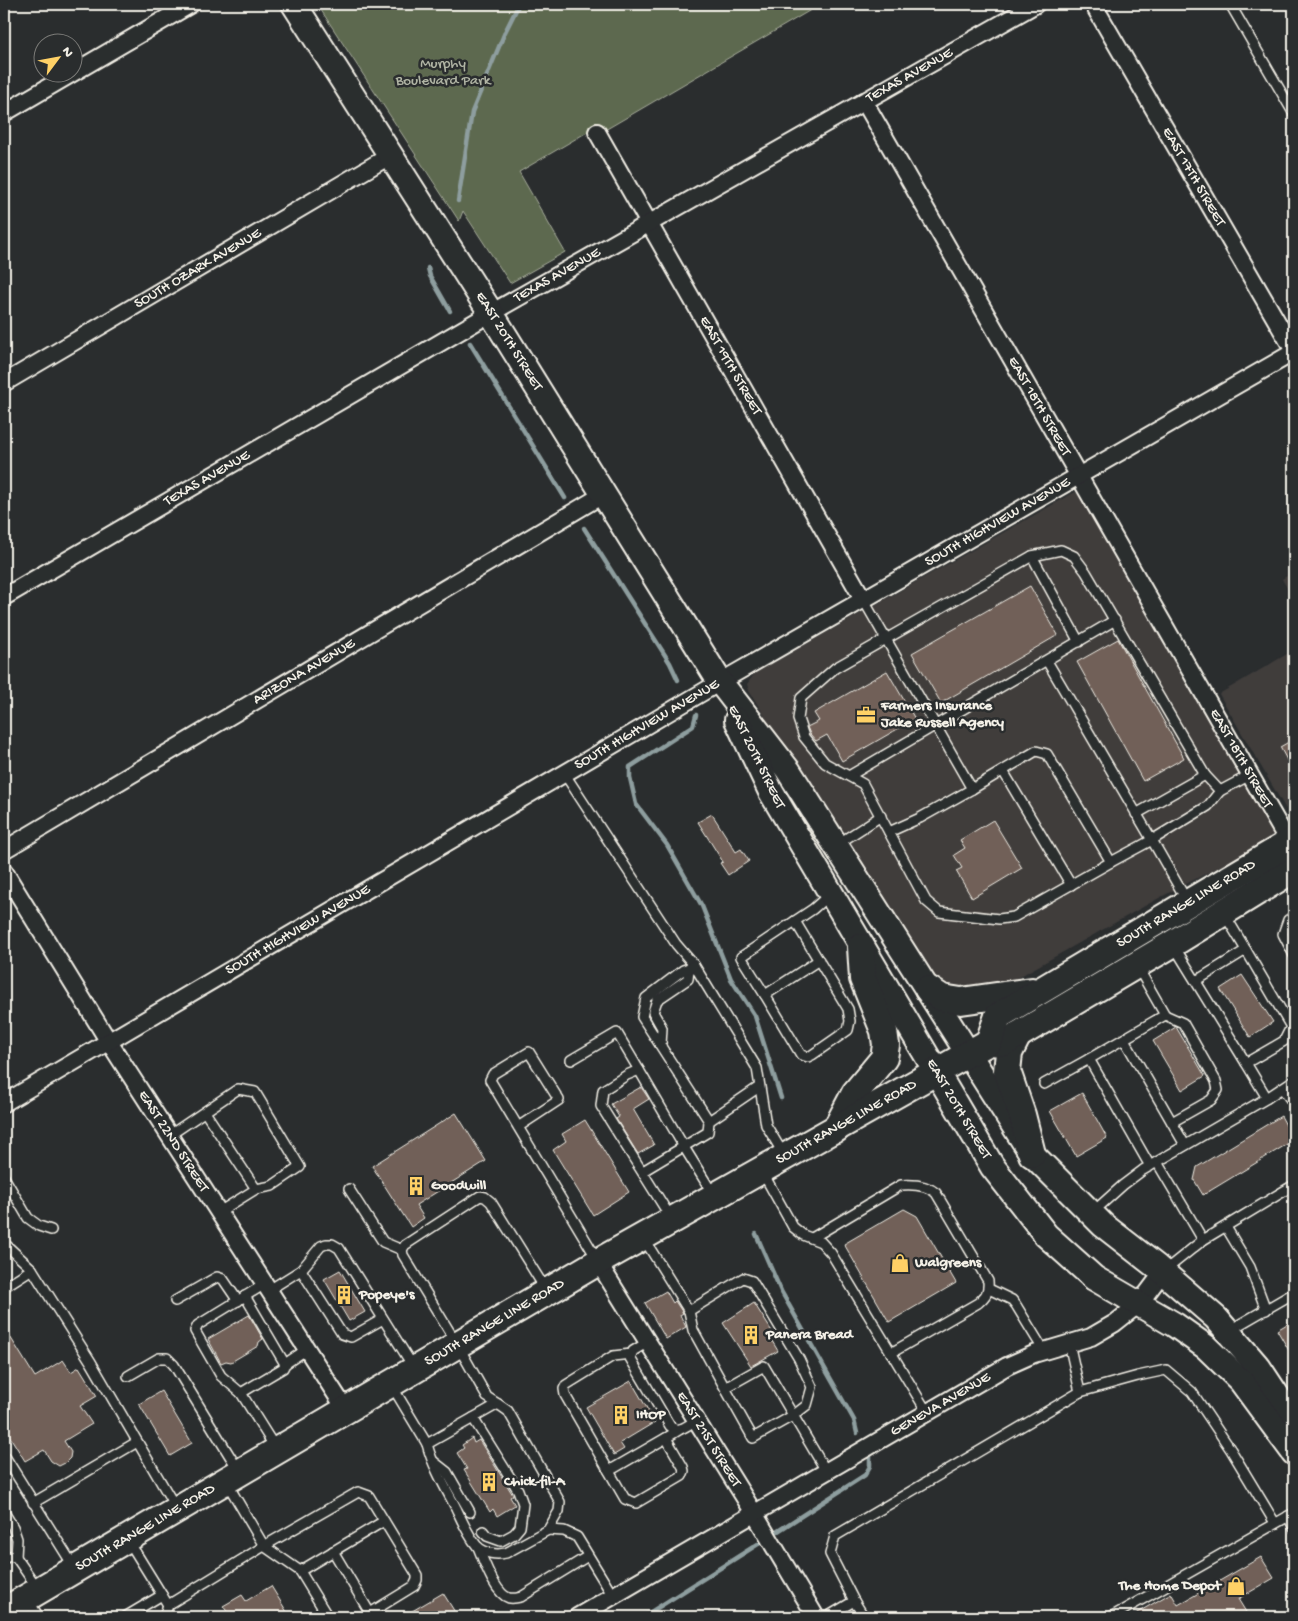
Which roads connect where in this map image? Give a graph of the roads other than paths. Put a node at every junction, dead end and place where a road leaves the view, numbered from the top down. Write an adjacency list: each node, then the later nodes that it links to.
1 (191, 4): 7 (street)
2 (294, 4): 10 (main road, EAST 20TH STREET)
3 (1036, 4): 6 (street, TEXAS AVENUE)
4 (1093, 4): 13 (street, EAST 17TH STREET)
5 (1230, 4): 8 (lane)
6 (864, 101): 11 (street, TEXAS AVENUE); 15 (street, EAST 18TH STREET)
7 (4, 113)
8 (1294, 114)
9 (597, 132): 11 (street, EAST 19TH STREET)
10 (391, 155): 12 (main road, EAST 20TH STREET); 14 (street, SOUTH OZARK AVENUE)
11 (649, 223): 12 (street, TEXAS AVENUE); 19 (street, EAST 19TH STREET)
12 (491, 313): 16 (main road, EAST 20TH STREET); 18 (street, TEXAS AVENUE)
13 (1294, 352): 15 (street, SOUTH HIGHVIEW AVENUE)
14 (4, 382)
15 (1079, 475): 19 (street, SOUTH HIGHVIEW AVENUE); 29 (street, EAST 18TH STREET)
16 (604, 494): 24 (main road, EAST 20TH STREET); 39 (street, ARIZONA AVENUE)
17 (1032, 556): 20 (lane); 21 (lane); 22 (lane)
18 (4, 597)
19 (863, 599): 21 (lane); 24 (street, SOUTH HIGHVIEW AVENUE)
20 (1115, 620): 22 (lane); 28 (lane)
21 (886, 639): 25 (lane); 30 (lane)
22 (1079, 642): 23 (lane)
23 (1046, 661): 25 (lane); 33 (lane)
24 (720, 682): 27 (street, SOUTH HIGHVIEW AVENUE); 38 (main road, EAST 20TH STREET); 44 (main road, EAST 20TH STREET)
25 (936, 726): 30 (lane); 31 (lane)
26 (1003, 771): 31 (lane); 40 (lane); 43 (lane)
27 (564, 773): 55 (lane); 63 (street, SOUTH HIGHVIEW AVENUE)
28 (1205, 775): 32 (lane); 33 (lane)
29 (1250, 775): 32 (lane); 37 (street, EAST 18TH STREET)
30 (849, 776): 34 (lane)
31 (972, 789): 35 (lane)
32 (1220, 791): 36 (lane)
33 (1136, 814): 36 (lane)
34 (881, 816): 35 (lane); 38 (lane)
35 (889, 832): 43 (lane)
36 (1152, 840): 40 (lane); 45 (lane)
37 (1292, 842): 45 (main road, SOUTH RANGE LINE ROAD)
38 (836, 844): 57 (main road, EAST 20TH STREET)
39 (4, 850)
40 (1111, 862): 43 (lane)
41 (1294, 869): 46 (main road, SOUTH RANGE LINE ROAD)
42 (4, 871): 63 (street, EAST 22ND STREET)
43 (1071, 885)
44 (830, 894): 48 (lane); 50 (main road, EAST 20TH STREET)
45 (1188, 903): 58 (main road, SOUTH RANGE LINE ROAD)
46 (1223, 913): 49 (main road, SOUTH RANGE LINE ROAD); 51 (lane)
47 (1294, 916): 52 (lane)
48 (795, 921): 53 (lane); 59 (lane)
49 (1172, 944): 54 (main road, SOUTH RANGE LINE ROAD); 56 (lane)
50 (861, 946): 69 (main road, EAST 20TH STREET); 81 (main road)
51 (1246, 950): 56 (lane); 67 (lane)
52 (1294, 955)
53 (819, 960): 59 (lane); 59 (lane)
54 (1136, 965): 60 (lane); 61 (main road, SOUTH RANGE LINE ROAD)
55 (691, 967): 72 (lane); 78 (lane)
56 (1196, 981): 67 (lane)
57 (928, 989): 58 (main road); 64 (main road, EAST 20TH STREET)
58 (1043, 989): 64 (main road, SOUTH RANGE LINE ROAD)
59 (765, 995)
60 (1165, 1015): 62 (lane); 79 (lane)
61 (1018, 1035): 64 (main road, SOUTH RANGE LINE ROAD); 85 (main road)
62 (1124, 1039): 65 (lane); 79 (lane)
63 (109, 1042): 75 (street, SOUTH HIGHVIEW AVENUE); 82 (street, EAST 22ND STREET)
64 (979, 1048): 69 (main road, SOUTH RANGE LINE ROAD); 85 (main road, EAST 20TH STREET)
65 (1089, 1059): 71 (lane); 87 (lane)
66 (571, 1060): 68 (lane)
67 (1246, 1063): 74 (lane)
68 (639, 1070): 84 (lane); 89 (lane)
69 (936, 1073): 81 (main road, SOUTH RANGE LINE ROAD); 116 (main road, EAST 20TH STREET)
70 (1294, 1080): 73 (lane)
71 (1044, 1084)
72 (759, 1087): 78 (lane); 86 (lane)
73 (1282, 1088): 74 (lane); 76 (lane)
74 (1267, 1098): 83 (lane)
75 (4, 1103)
76 (1294, 1104)
77 (205, 1112): 82 (lane); 92 (lane); 92 (lane)
78 (709, 1121): 84 (lane)
79 (1172, 1122): 83 (lane)
80 (518, 1127): 80 (lane); 105 (lane)
81 (836, 1129): 86 (main road, SOUTH RANGE LINE ROAD)
82 (170, 1135): 95 (street, EAST 22ND STREET)
83 (1185, 1145): 87 (lane)
84 (684, 1147): 89 (lane); 94 (lane)
85 (1032, 1154): 96 (main road, EAST 20TH STREET)
86 (785, 1157): 88 (main road, SOUTH RANGE LINE ROAD)
87 (1153, 1164): 96 (lane); 102 (lane)
88 (762, 1170): 94 (main road, SOUTH RANGE LINE ROAD); 101 (lane)
89 (642, 1171): 97 (lane)
90 (4, 1177): 99 (lane)
91 (1294, 1185): 98 (lane, GENEVA AVENUE)
92 (256, 1189): 95 (lane)
93 (349, 1189): 104 (lane)
94 (715, 1196): 97 (main road, SOUTH RANGE LINE ROAD)
95 (219, 1212): 110 (street, EAST 22ND STREET)
96 (1092, 1214): 108 (main road, EAST 20TH STREET)
97 (672, 1220): 100 (main road, SOUTH RANGE LINE ROAD)
98 (1226, 1226): 102 (lane, GENEVA AVENUE); 117 (lane)
99 (51, 1230)
100 (643, 1237): 105 (main road, SOUTH RANGE LINE ROAD); 118 (lane)
101 (812, 1238): 111 (lane); 126 (lane)
102 (1203, 1240): 108 (lane, GENEVA AVENUE)
103 (4, 1242): 106 (lane)
104 (402, 1250): 112 (lane); 122 (lane)
105 (598, 1262): 112 (main road, SOUTH RANGE LINE ROAD); 121 (street, EAST 21ST STREET)
106 (32, 1270): 109 (lane); 144 (lane)
107 (301, 1270): 110 (lane); 119 (lane); 119 (lane)
108 (1163, 1272): 116 (street, GENEVA AVENUE); 120 (main road, EAST 20TH STREET)
109 (4, 1287)
110 (267, 1287): 114 (lane); 124 (street, EAST 22ND STREET)
111 (989, 1289): 125 (lane); 126 (lane)
112 (547, 1292): 122 (main road, SOUTH RANGE LINE ROAD)
113 (1294, 1293): 117 (lane)
114 (241, 1298): 115 (lane); 128 (lane); 134 (lane)
115 (175, 1300)
116 (1139, 1304): 123 (street, GENEVA AVENUE); 147 (main road, EAST 20TH STREET)
117 (1266, 1310): 120 (lane)
118 (689, 1311): 132 (lane); 138 (lane)
119 (383, 1319): 129 (lane)
120 (1227, 1332): 141 (main road, EAST 20TH STREET)
121 (648, 1342): 127 (lane); 140 (street, EAST 21ST STREET)
122 (457, 1344): 129 (main road, SOUTH RANGE LINE ROAD); 135 (lane)
123 (1069, 1344): 125 (street, GENEVA AVENUE); 133 (lane)
124 (307, 1349): 128 (lane); 136 (street, EAST 22ND STREET)
125 (1044, 1351): 137 (street, GENEVA AVENUE)
126 (891, 1353): 137 (lane)
127 (631, 1354): 142 (lane); 150 (lane)
128 (284, 1364): 134 (lane)
129 (415, 1369): 131 (main road, SOUTH RANGE LINE ROAD)
130 (128, 1376): 152 (lane)
131 (391, 1384): 136 (main road, SOUTH RANGE LINE ROAD); 145 (lane)
132 (725, 1388): 138 (lane); 138 (lane)
133 (1080, 1392): 160 (lane); 175 (lane)
134 (241, 1393): 146 (lane)
135 (498, 1404): 139 (lane); 162 (lane)
136 (346, 1410): 146 (main road, SOUTH RANGE LINE ROAD)
137 (927, 1412): 151 (street, GENEVA AVENUE)
138 (794, 1414): 151 (lane)
139 (473, 1418): 145 (lane); 163 (lane)
140 (696, 1420): 142 (lane); 157 (street, EAST 21ST STREET)
141 (1294, 1426)
142 (678, 1430): 143 (lane)
143 (666, 1438): 150 (lane); 150 (lane)
144 (137, 1442): 153 (lane); 154 (lane)
145 (427, 1444): 149 (lane)
146 (277, 1451): 152 (main road, SOUTH RANGE LINE ROAD)
147 (1294, 1453)
148 (4, 1455): 153 (lane)
149 (431, 1460): 156 (lane); 166 (lane)
150 (609, 1471)
151 (826, 1471): 157 (street, GENEVA AVENUE)
152 (233, 1477): 154 (main road, SOUTH RANGE LINE ROAD); 165 (lane)
153 (33, 1503): 171 (lane)
154 (177, 1510): 164 (main road, SOUTH RANGE LINE ROAD)
155 (4, 1512): 169 (lane)
156 (470, 1512)
157 (754, 1513): 174 (street, GENEVA AVENUE); 184 (street, EAST 21ST STREET)
158 (1291, 1515): 160 (lane); 161 (lane)
159 (384, 1521): 165 (lane); 167 (lane); 179 (lane)
160 (1275, 1524): 187 (lane)
161 (1294, 1528)
162 (548, 1530): 166 (lane); 168 (lane)
163 (483, 1531)
164 (128, 1538): 171 (main road, SOUTH RANGE LINE ROAD); 173 (lane)
165 (264, 1546): 172 (lane); 177 (lane)
166 (478, 1546): 168 (lane)
167 (334, 1551): 172 (lane); 179 (lane)
168 (588, 1556): 174 (lane)
169 (16, 1557): 170 (lane); 176 (lane)
170 (4, 1559)
171 (76, 1569): 176 (main road, SOUTH RANGE LINE ROAD)
172 (300, 1571): 182 (lane)
173 (162, 1595): 177 (lane); 180 (lane)
174 (613, 1596): 183 (street, GENEVA AVENUE)
175 (854, 1601): 185 (lane); 186 (lane)
176 (35, 1602): 178 (main road, SOUTH RANGE LINE ROAD)
177 (168, 1604): 181 (lane)
178 (4, 1612)
179 (372, 1615)
180 (125, 1617)
181 (164, 1617)
182 (328, 1617)
183 (577, 1617)
184 (816, 1617)
185 (827, 1617)
186 (864, 1617)
187 (1111, 1617)

